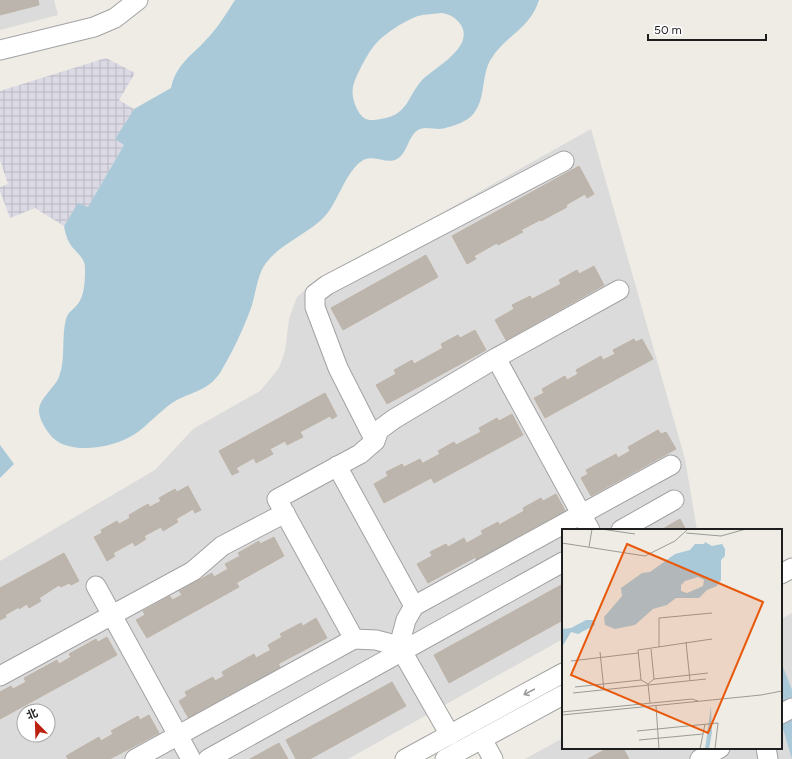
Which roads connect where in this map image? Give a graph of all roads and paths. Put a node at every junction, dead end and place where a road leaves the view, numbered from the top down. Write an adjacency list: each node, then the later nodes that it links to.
1 (138, 0): 2 (street)
2 (0, 50)
3 (564, 161): 6 (street)
4 (619, 290): 5 (street)
5 (496, 358): 6 (street); 11 (street)
6 (375, 441): 8 (street)
7 (672, 465): 11 (street)
8 (337, 466): 10 (street); 19 (street)
9 (674, 500): 13 (street)
10 (285, 513): 20 (street); 21 (street)
11 (585, 522): 12 (street)
12 (571, 529)
13 (623, 529)
14 (562, 533): 19 (street)
15 (562, 563): 22 (street)
16 (792, 568): 17 (street)
17 (782, 573)
18 (96, 586): 20 (street)
19 (414, 606): 22 (street)
20 (112, 615): 24 (street); 29 (street)
21 (354, 639): 22 (street); 29 (street)
22 (401, 649): 28 (street); 35 (street)
23 (562, 674): 28 (street, one-way to 28)
24 (0, 676)
25 (562, 696): 30 (street)
26 (792, 708): 27 (street)
27 (782, 713)
28 (450, 735): 36 (street)
29 (178, 736): 33 (street); 34 (street)
30 (482, 739): 37 (street); 38 (street)
31 (718, 749): 39 (street)
32 (766, 749): 40 (street)
33 (135, 759)
34 (191, 759)
35 (208, 759)
36 (405, 759)
37 (445, 759)
38 (493, 759)
39 (700, 759)
40 (768, 759)

